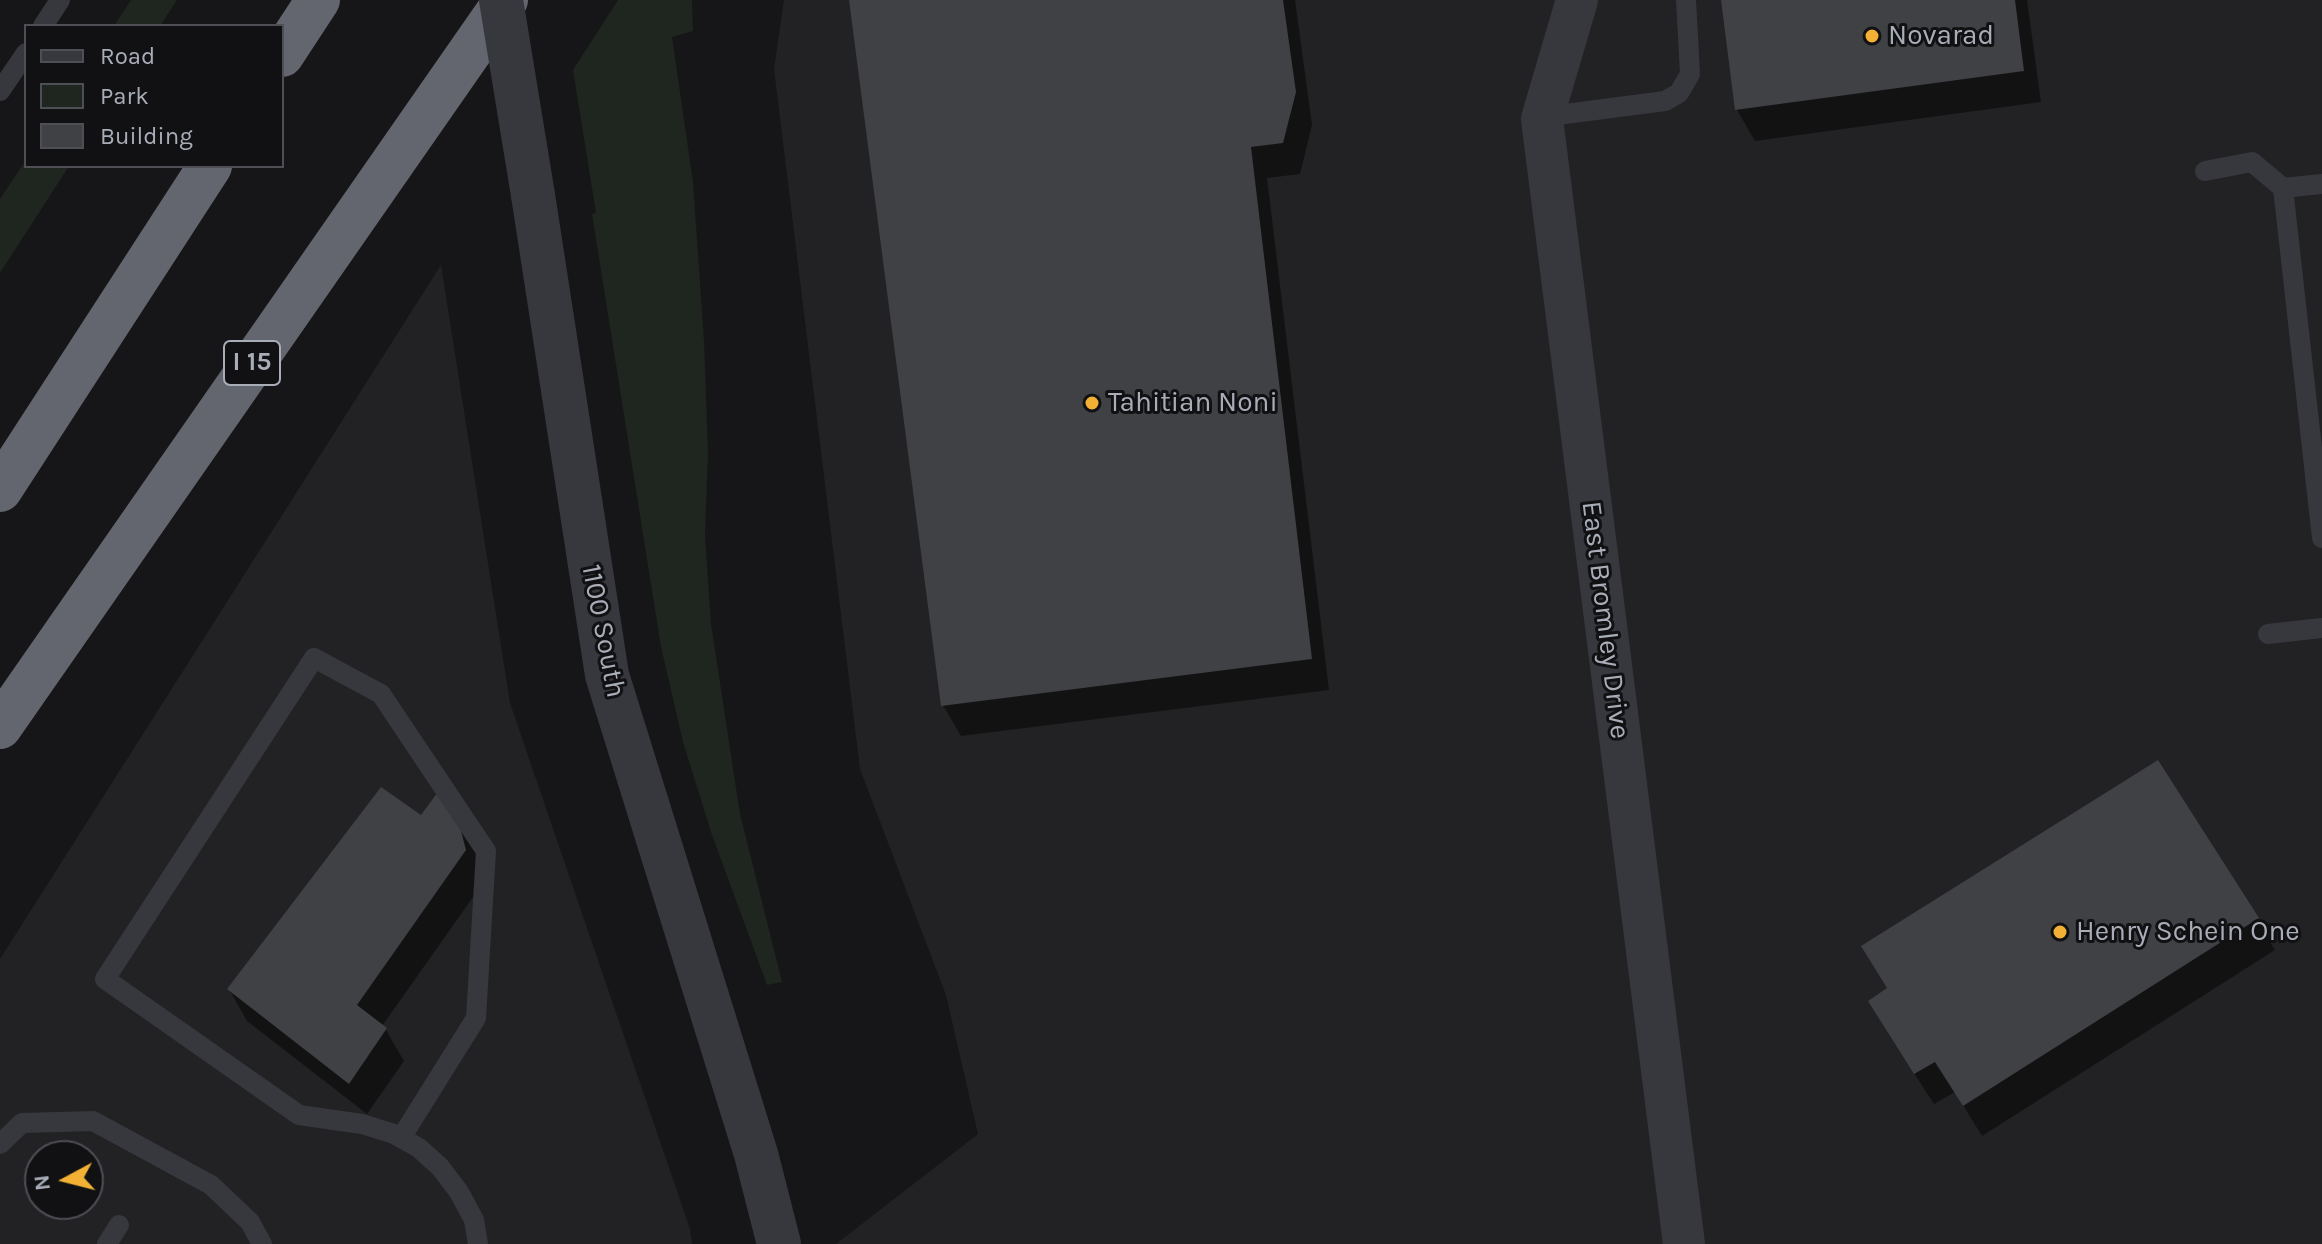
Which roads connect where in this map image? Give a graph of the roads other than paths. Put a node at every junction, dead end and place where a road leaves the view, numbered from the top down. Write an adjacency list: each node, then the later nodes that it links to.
1 (60, 0): 6 (lane)
2 (318, 0): 7 (highway)
3 (503, 0): 19 (highway, I 15); 26 (street, 1100 South, bridge)
4 (1577, 0): 10 (street, East Bromley Drive)
5 (1686, 0): 10 (lane)
6 (44, 24)
7 (284, 52)
8 (24, 56): 9 (lane)
9 (0, 91)
10 (1542, 117): 27 (street, East Bromley Drive)
11 (209, 168): 15 (highway)
12 (2205, 171): 14 (lane)
13 (2322, 184): 14 (lane)
14 (2283, 188): 16 (lane)
15 (0, 490)
16 (2322, 538)
17 (2322, 628): 18 (lane)
18 (2268, 634)
19 (0, 727)
20 (401, 1138): 20 (lane); 25 (lane)
21 (0, 1144): 24 (lane)
22 (119, 1225): 23 (lane)
23 (107, 1244)
24 (262, 1244)
25 (478, 1244)
26 (779, 1244)
27 (1684, 1244)

